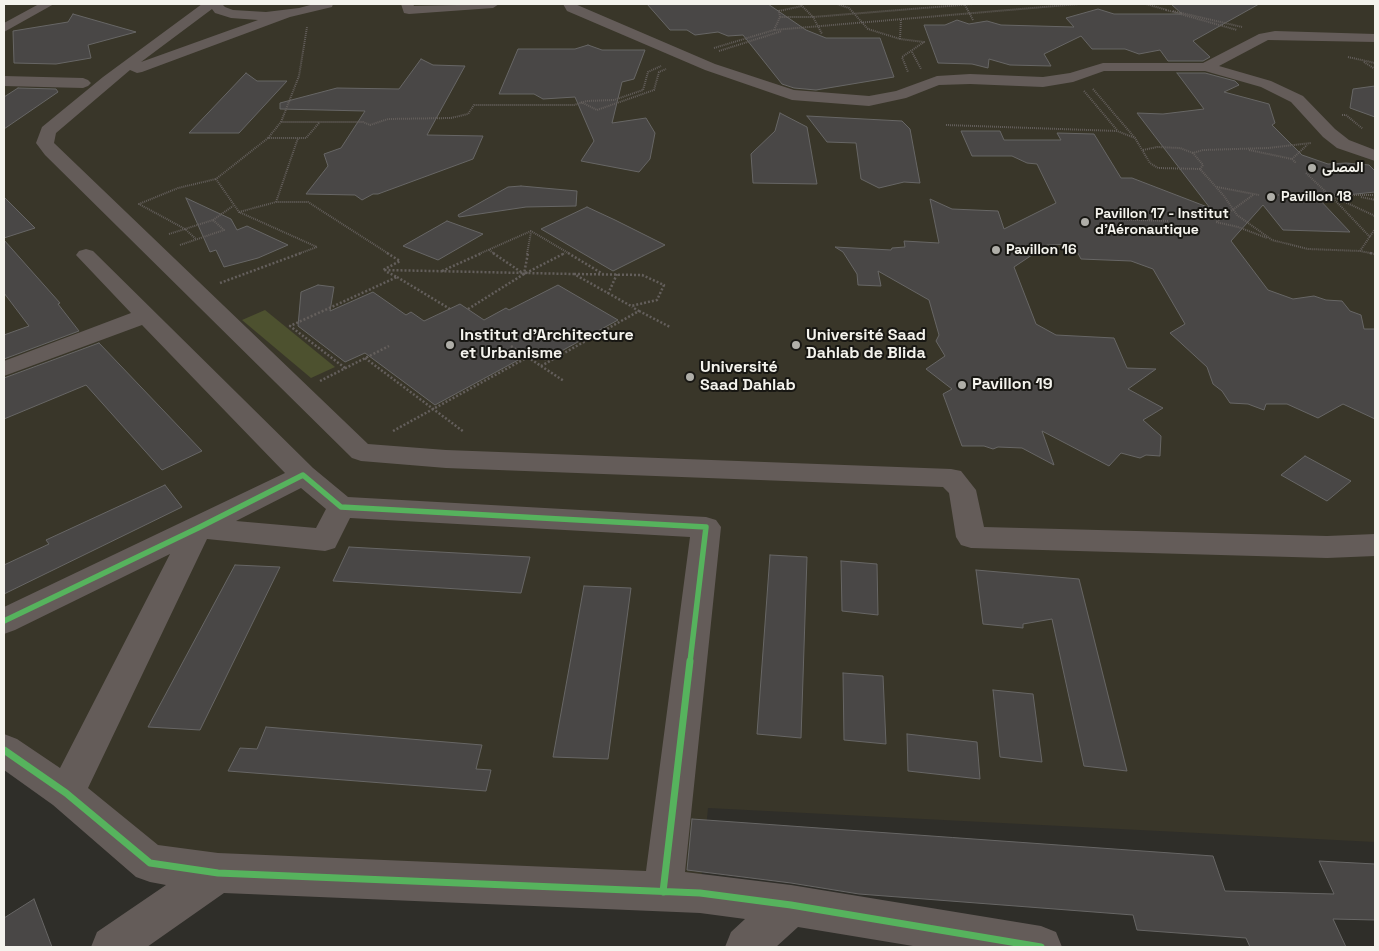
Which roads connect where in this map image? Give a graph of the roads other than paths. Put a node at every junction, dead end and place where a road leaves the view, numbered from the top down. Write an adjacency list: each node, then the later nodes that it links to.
1 (48, 4): 10 (street)
2 (195, 4): 15 (street)
3 (210, 4): 14 (street)
4 (215, 4): 9 (street)
5 (327, 4): 9 (street)
6 (407, 4): 7 (street)
7 (494, 4)
8 (569, 4): 12 (street)
9 (286, 14): 14 (street)
10 (4, 28)
11 (1375, 38): 12 (street)
12 (1206, 67): 17 (street)
13 (4, 80): 15 (street)
14 (108, 80): 24 (street)
15 (83, 83): 16 (street)
16 (68, 94)
17 (1375, 156)
18 (86, 255): 19 (street)
19 (144, 316): 20 (street); 21 (street)
20 (4, 369)
21 (303, 475): 22 (street); 23 (street)
22 (341, 508): 23 (street); 29 (street)
23 (198, 528): 25 (street); 27 (street)
24 (1375, 545)
25 (4, 621)
26 (4, 750): 27 (street)
27 (66, 793): 28 (street)
28 (218, 873): 29 (street); 31 (street)
29 (663, 892): 30 (street)
30 (791, 905): 32 (street); 33 (street)
31 (112, 947)
32 (746, 947)
33 (1041, 947)

